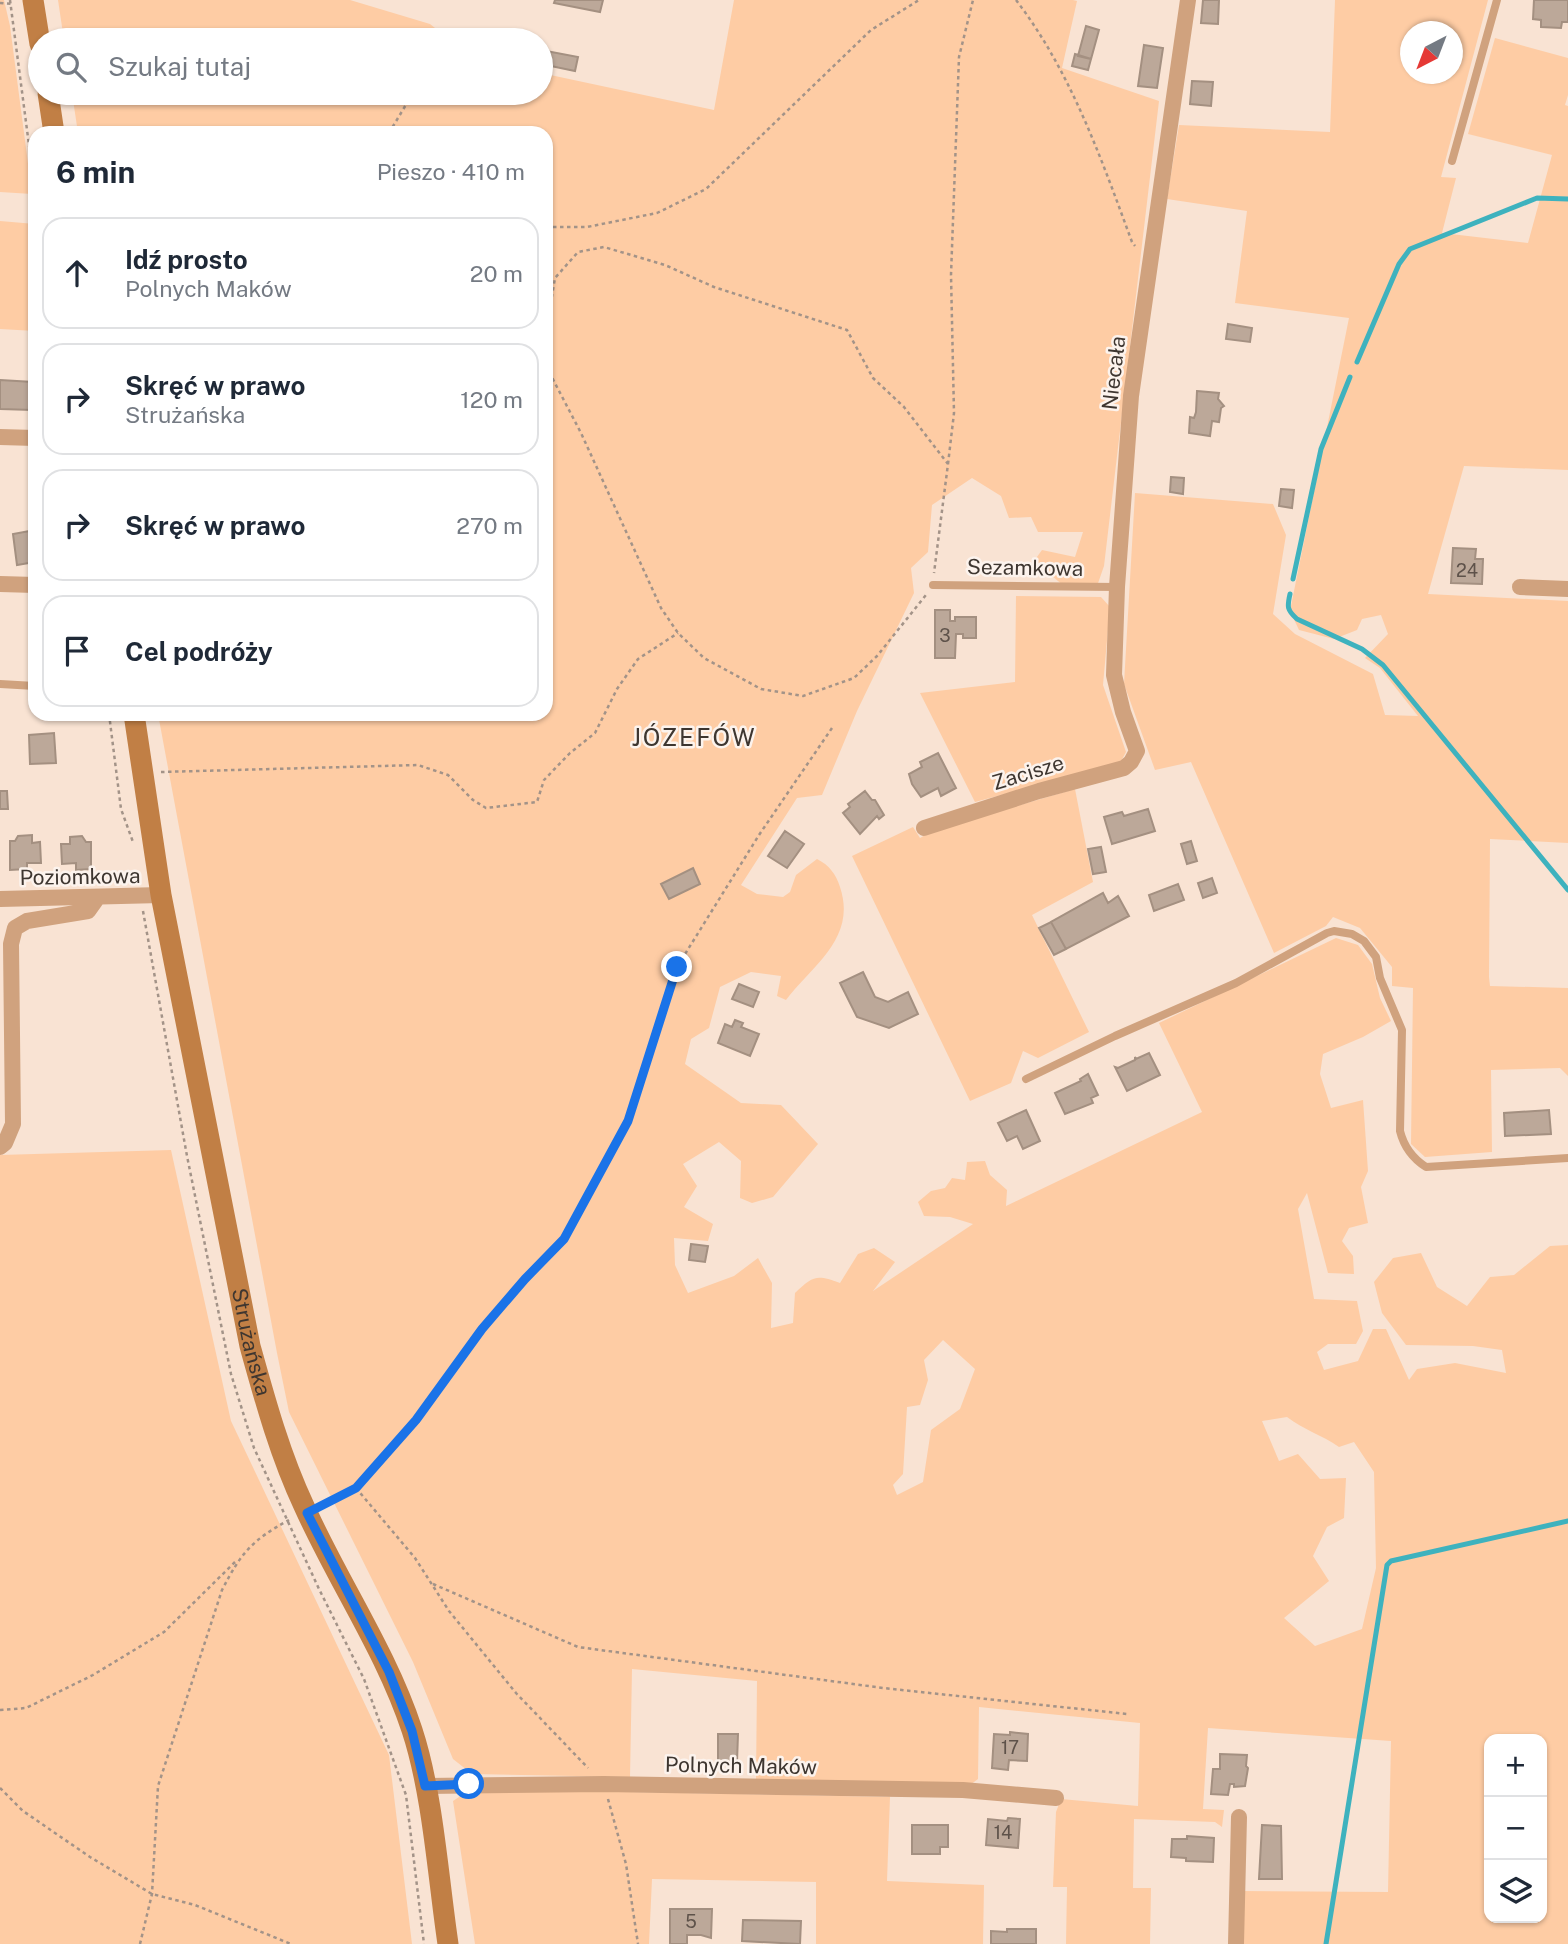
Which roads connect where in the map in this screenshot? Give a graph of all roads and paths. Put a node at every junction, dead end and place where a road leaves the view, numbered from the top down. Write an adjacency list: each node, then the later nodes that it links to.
1 (10, 0): 13 (path)
2 (33, 0): 8 (main road)
3 (919, 0): 15 (path)
4 (973, 0): 21 (path)
5 (1016, 0): 16 (path)
6 (1188, 0): 16 (street, Niecała)
7 (1497, 0): 14 (lane)
8 (37, 28)
9 (50, 105): 11 (main road)
10 (406, 105): 12 (path)
11 (53, 126)
12 (393, 126)
13 (28, 138)
14 (1452, 161)
15 (553, 227)
16 (1151, 259): 25 (street, Niecała)
17 (553, 290): 21 (path)
18 (553, 379): 28 (path)
19 (0, 437): 20 (street)
20 (28, 438)
21 (947, 464): 24 (path)
22 (0, 584): 23 (street)
23 (28, 585)
24 (933, 585): 25 (lane, Sezamkowa); 28 (path)
25 (1117, 587): 34 (street, Niecała)
26 (1520, 587): 27 (street)
27 (1568, 589)
28 (678, 633): 35 (path)
29 (0, 684): 30 (lane)
30 (28, 685)
31 (110, 721): 37 (path)
32 (135, 721): 38 (main road, Strużańska)
33 (832, 728): 44 (path)
34 (1137, 751): 36 (street, Zacisze)
35 (155, 772)
36 (924, 828)
37 (133, 842)
38 (161, 895): 39 (street, Poziomkowa); 45 (main road, Strużańska)
39 (98, 897): 40 (street, Poziomkowa); 42 (street)
40 (0, 899)
41 (1026, 1079): 43 (lane)
42 (0, 1147)
43 (1568, 1158)
44 (356, 1488): 45 (path); 47 (path)
45 (307, 1513): 46 (path); 51 (main road, Strużańska)
46 (237, 1560): 48 (path); 55 (path)
47 (433, 1584): 49 (path); 50 (path)
48 (0, 1710)
49 (1127, 1714)
50 (604, 1784): 51 (street, Polnych Maków); 53 (street, Polnych Maków); 59 (path)
51 (425, 1786): 58 (main road, Strużańska)
52 (0, 1788): 55 (path)
53 (1055, 1798)
54 (1239, 1817): 60 (street)
55 (152, 1894): 56 (path); 57 (path)
56 (140, 1944)
57 (291, 1944)
58 (448, 1944)
59 (638, 1944)
60 (1236, 1944)

